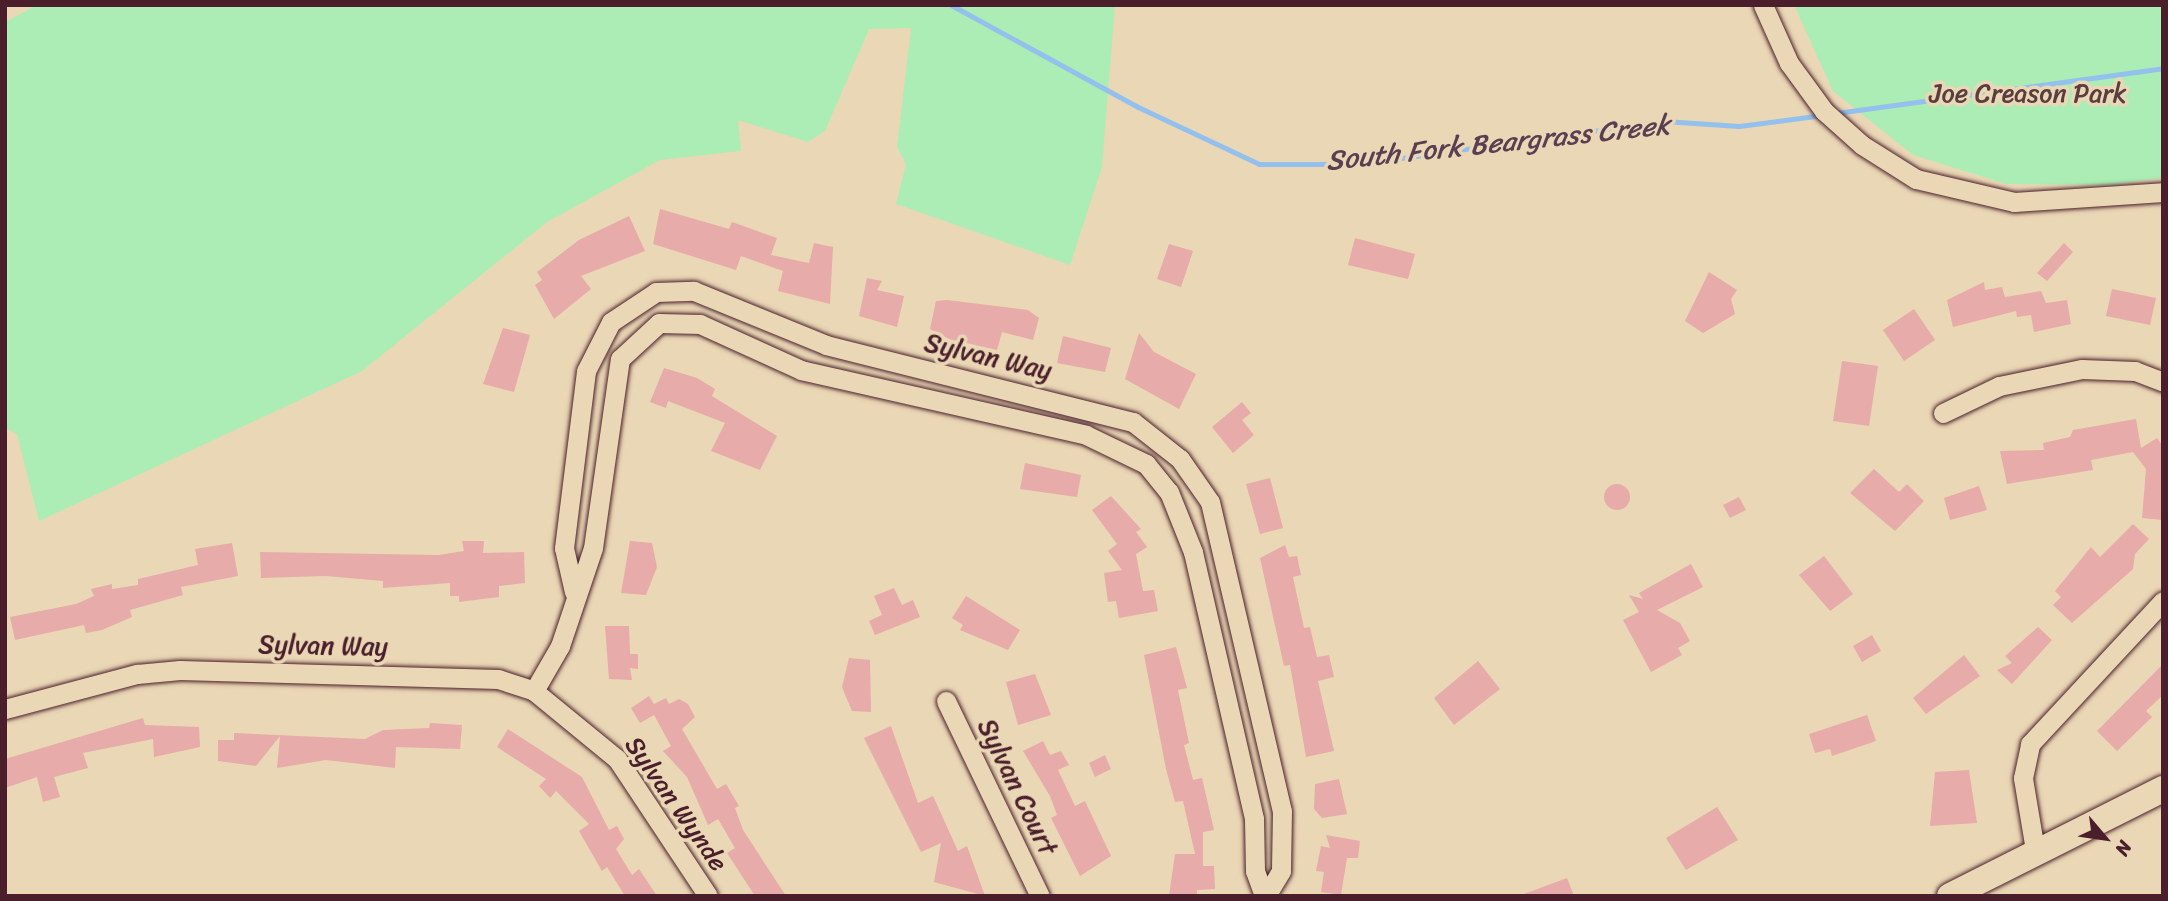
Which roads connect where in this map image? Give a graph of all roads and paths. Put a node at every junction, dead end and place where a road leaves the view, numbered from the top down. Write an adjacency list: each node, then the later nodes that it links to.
1 (1763, 5): 2 (street)
2 (2163, 192)
3 (735, 307): 4 (street); 7 (street, Sylvan Way); 12 (street, Sylvan Way)
4 (723, 334): 7 (street, Sylvan Way); 13 (street, Sylvan Way)
5 (2163, 382): 6 (street)
6 (1944, 413)
7 (574, 592): 9 (street, Sylvan Way)
8 (2163, 601): 15 (street)
9 (534, 691): 11 (street, Sylvan Way); 16 (street, Sylvan Wynde)
10 (946, 701): 17 (street, Sylvan Court)
11 (5, 709)
12 (1273, 775): 13 (street); 18 (street, Sylvan Way)
13 (1245, 780): 18 (street, Sylvan Way)
14 (2163, 789): 15 (main road)
15 (2035, 850): 19 (main road)
16 (708, 896)
17 (1040, 896)
18 (1265, 896)
19 (1950, 896)

